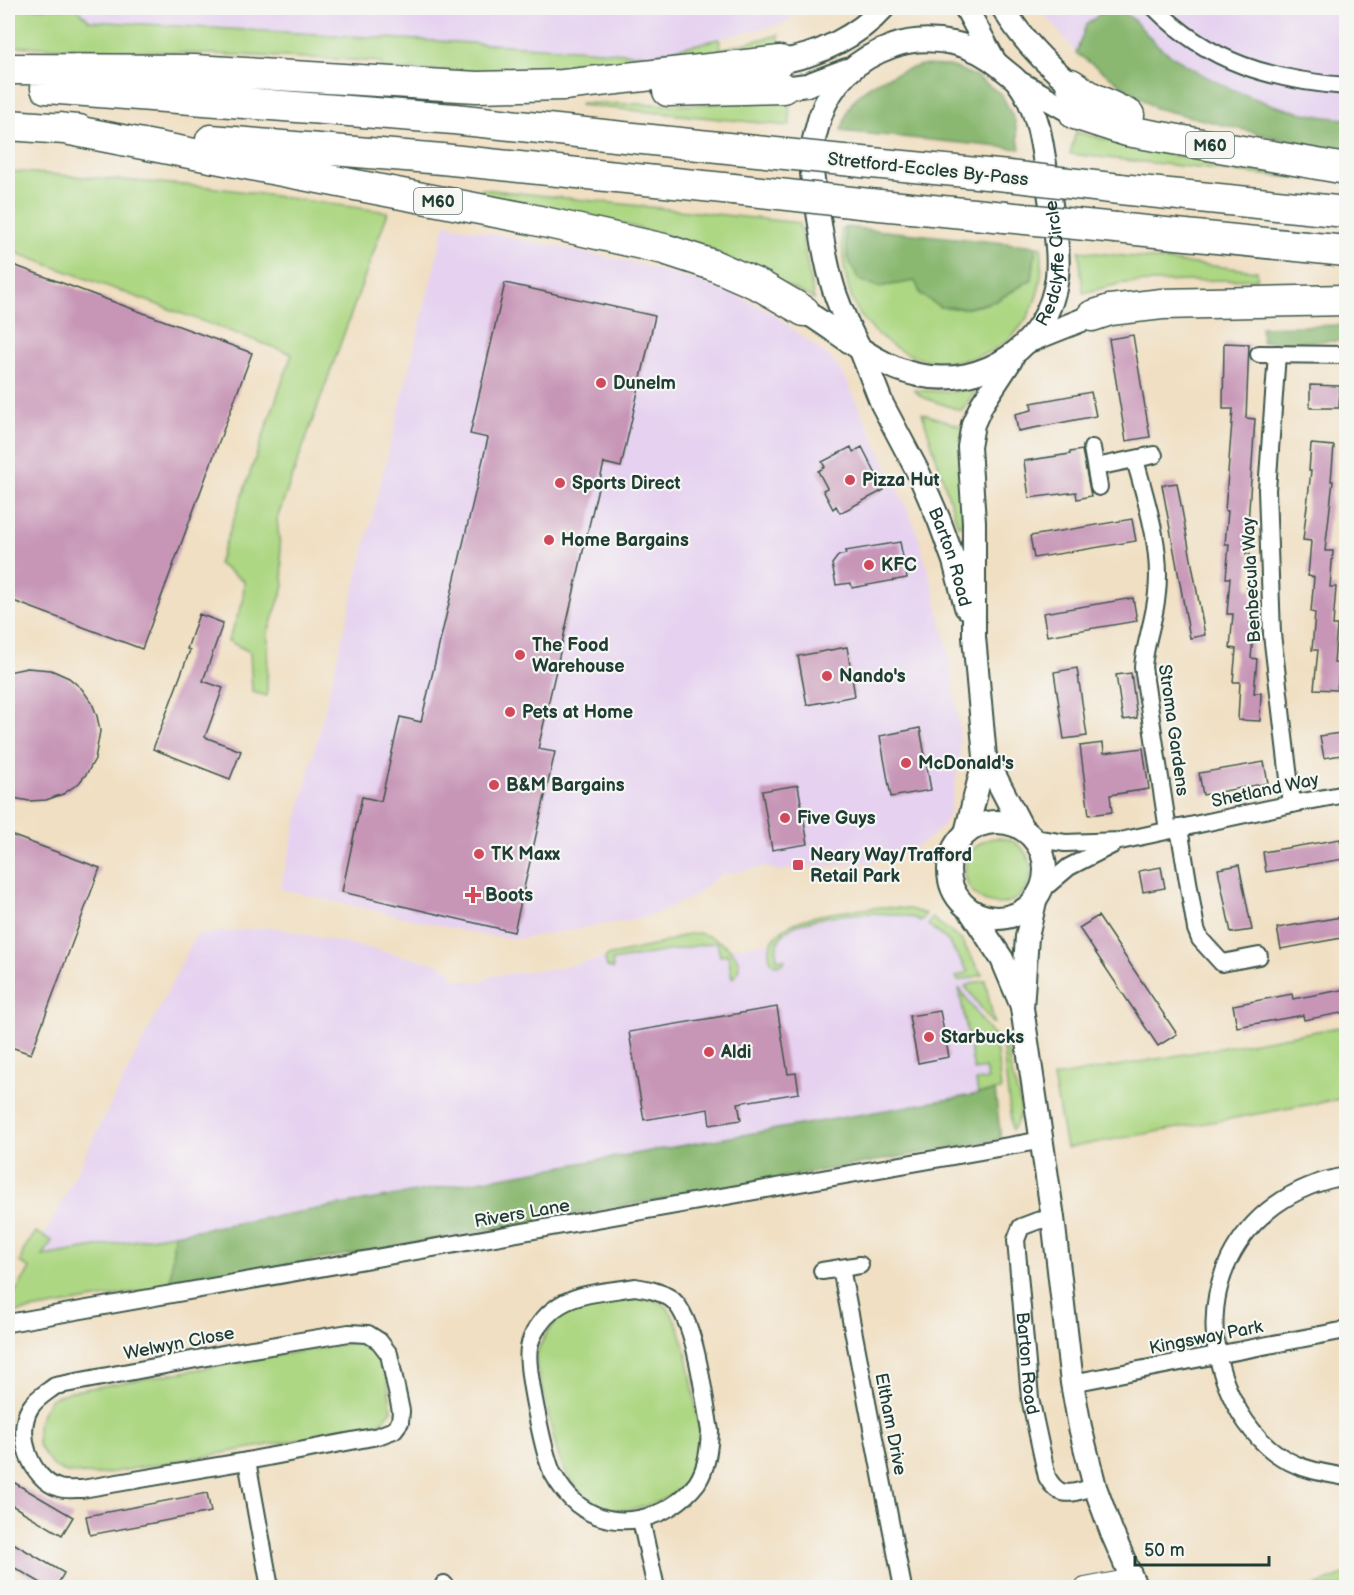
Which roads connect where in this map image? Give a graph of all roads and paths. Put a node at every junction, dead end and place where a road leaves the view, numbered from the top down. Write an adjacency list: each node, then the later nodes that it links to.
1 (883, 8): 9 (main road)
2 (888, 8): 7 (main road)
3 (966, 8): 6 (main road)
4 (1003, 8): 11 (main road)
5 (1155, 8): 13 (street)
6 (995, 62): 7 (main road, Redclyffe Circle); 10 (main road, Redclyffe Circle)
7 (854, 65): 9 (main road); 25 (main road, Redclyffe Circle)
8 (8, 69): 9 (highway)
9 (782, 75)
10 (1017, 81): 14 (main road); 24 (main road, Redclyffe Circle)
11 (1071, 84): 17 (highway, M60)
12 (8, 85): 19 (highway, Stretford-Eccles By-Pass, bridge)
13 (1347, 86)
14 (1075, 114): 17 (highway, M60)
15 (8, 125): 16 (highway, M60)
16 (60, 128): 20 (highway, M60, bridge); 22 (highway, M60)
17 (1248, 152): 18 (highway, M60)
18 (1347, 169)
19 (1347, 212)
20 (1347, 251)
21 (1347, 300): 23 (highway)
22 (804, 311): 25 (main road)
23 (1092, 316): 24 (main road)
24 (1023, 346): 25 (main road, Redclyffe Circle); 34 (main road, Barton Road)
25 (859, 347): 34 (main road, Barton Road)
26 (1259, 354): 27 (street)
27 (1277, 354): 28 (street); 37 (street, Benbecula Way)
28 (1347, 355)
29 (1092, 448): 32 (street)
30 (1154, 455): 31 (street)
31 (1135, 460): 32 (street); 38 (street, Stroma Gardens)
32 (1096, 467): 33 (street)
33 (1099, 487)
34 (974, 637): 35 (main road, Barton Road)
35 (985, 757): 39 (main road, Barton Road); 40 (main road, Barton Road)
36 (1347, 794): 37 (street, Shetland Way)
37 (1292, 804): 38 (street, Shetland Way)
38 (1174, 829): 41 (street, Shetland Way); 44 (street, Stroma Gardens)
39 (966, 833): 40 (main road); 43 (main road)
40 (1027, 833): 41 (street, Shetland Way); 42 (main road)
41 (1120, 841): 42 (street, Shetland Way)
42 (1039, 895): 43 (main road); 45 (main road)
43 (971, 912): 45 (main road)
44 (1259, 956)
45 (1022, 1008): 46 (main road)
46 (1042, 1140): 48 (main road); 52 (street, Rivers Lane)
47 (1347, 1176): 54 (street)
48 (1053, 1218): 55 (main road); 58 (street, Barton Road)
49 (860, 1265): 50 (street)
50 (841, 1268): 51 (street); 63 (street, Eltham Drive)
51 (822, 1271)
52 (8, 1323)
53 (1347, 1330): 54 (street, Kingsway Park)
54 (1217, 1354): 55 (street, Kingsway Park); 57 (street)
55 (1072, 1383): 58 (main road)
56 (247, 1461): 56 (street, Welwyn Close); 61 (street)
57 (1347, 1477)
58 (1095, 1487): 60 (main road)
59 (641, 1520): 59 (street); 62 (street)
60 (1134, 1583): 64 (street)
61 (270, 1587)
62 (656, 1587)
63 (903, 1587)
64 (1085, 1587)

